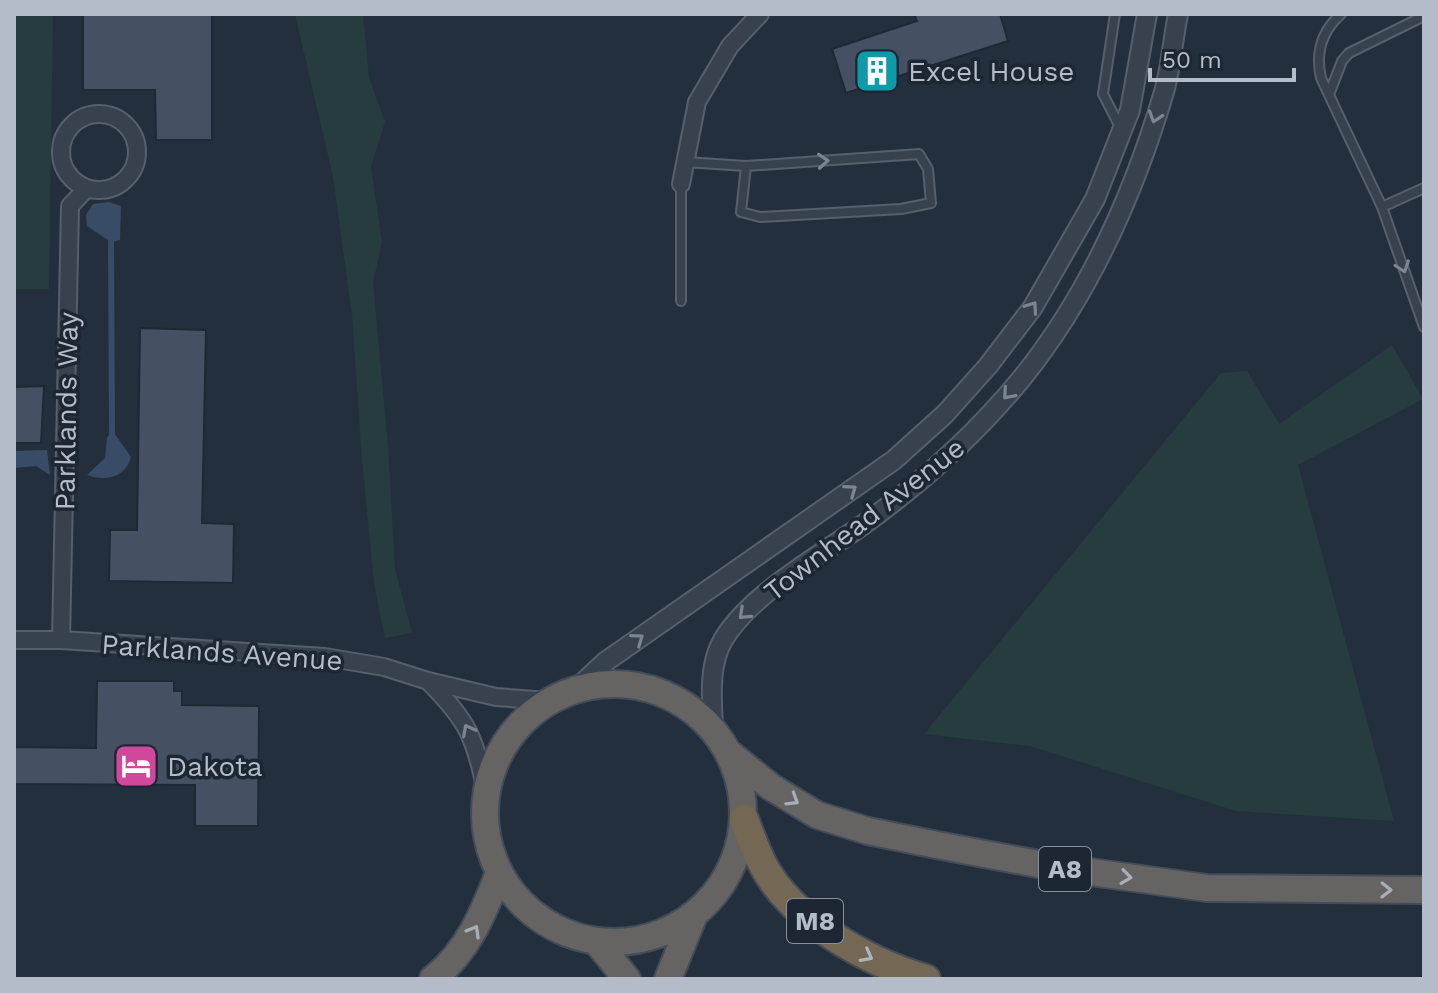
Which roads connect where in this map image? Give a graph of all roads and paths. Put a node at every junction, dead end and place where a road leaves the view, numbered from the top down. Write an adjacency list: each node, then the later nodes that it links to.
1 (760, 14): 9 (street)
2 (1115, 14): 8 (lane)
3 (1147, 14): 8 (street, Townhead Avenue)
4 (1178, 14): 22 (street, Townhead Avenue, one-way to 22)
5 (1341, 14): 7 (lane)
6 (1424, 16): 7 (lane)
7 (1330, 92): 14 (lane)
8 (1122, 131): 20 (street, Townhead Avenue, one-way to 8)
9 (685, 162): 10 (lane); 11 (street)
10 (746, 166): 10 (lane, one-way to 10)
11 (681, 184): 15 (lane)
12 (87, 188): 12 (street); 18 (street, Parklands Way)
13 (1424, 188): 14 (lane)
14 (1382, 207): 16 (lane, one-way to 16)
15 (681, 301)
16 (1424, 327)
17 (14, 640): 18 (street, Parklands Avenue)
18 (61, 640): 19 (street, Parklands Avenue)
19 (428, 681): 21 (street, Parklands Avenue); 24 (street, one-way to 19)
20 (577, 688): 21 (highway); 22 (highway)
21 (549, 701): 24 (highway)
22 (713, 729): 23 (highway)
23 (730, 754): 25 (highway); 27 (highway, A8, one-way to 27)
24 (486, 791): 26 (highway)
25 (744, 819): 28 (highway); 33 (highway, M8, one-way to 33)
26 (499, 873): 29 (highway); 30 (highway, one-way to 26)
27 (1424, 890)
28 (694, 915): 29 (highway); 32 (highway)
29 (596, 941): 31 (highway)
30 (433, 979)
31 (627, 979)
32 (668, 979)
33 (926, 979)

